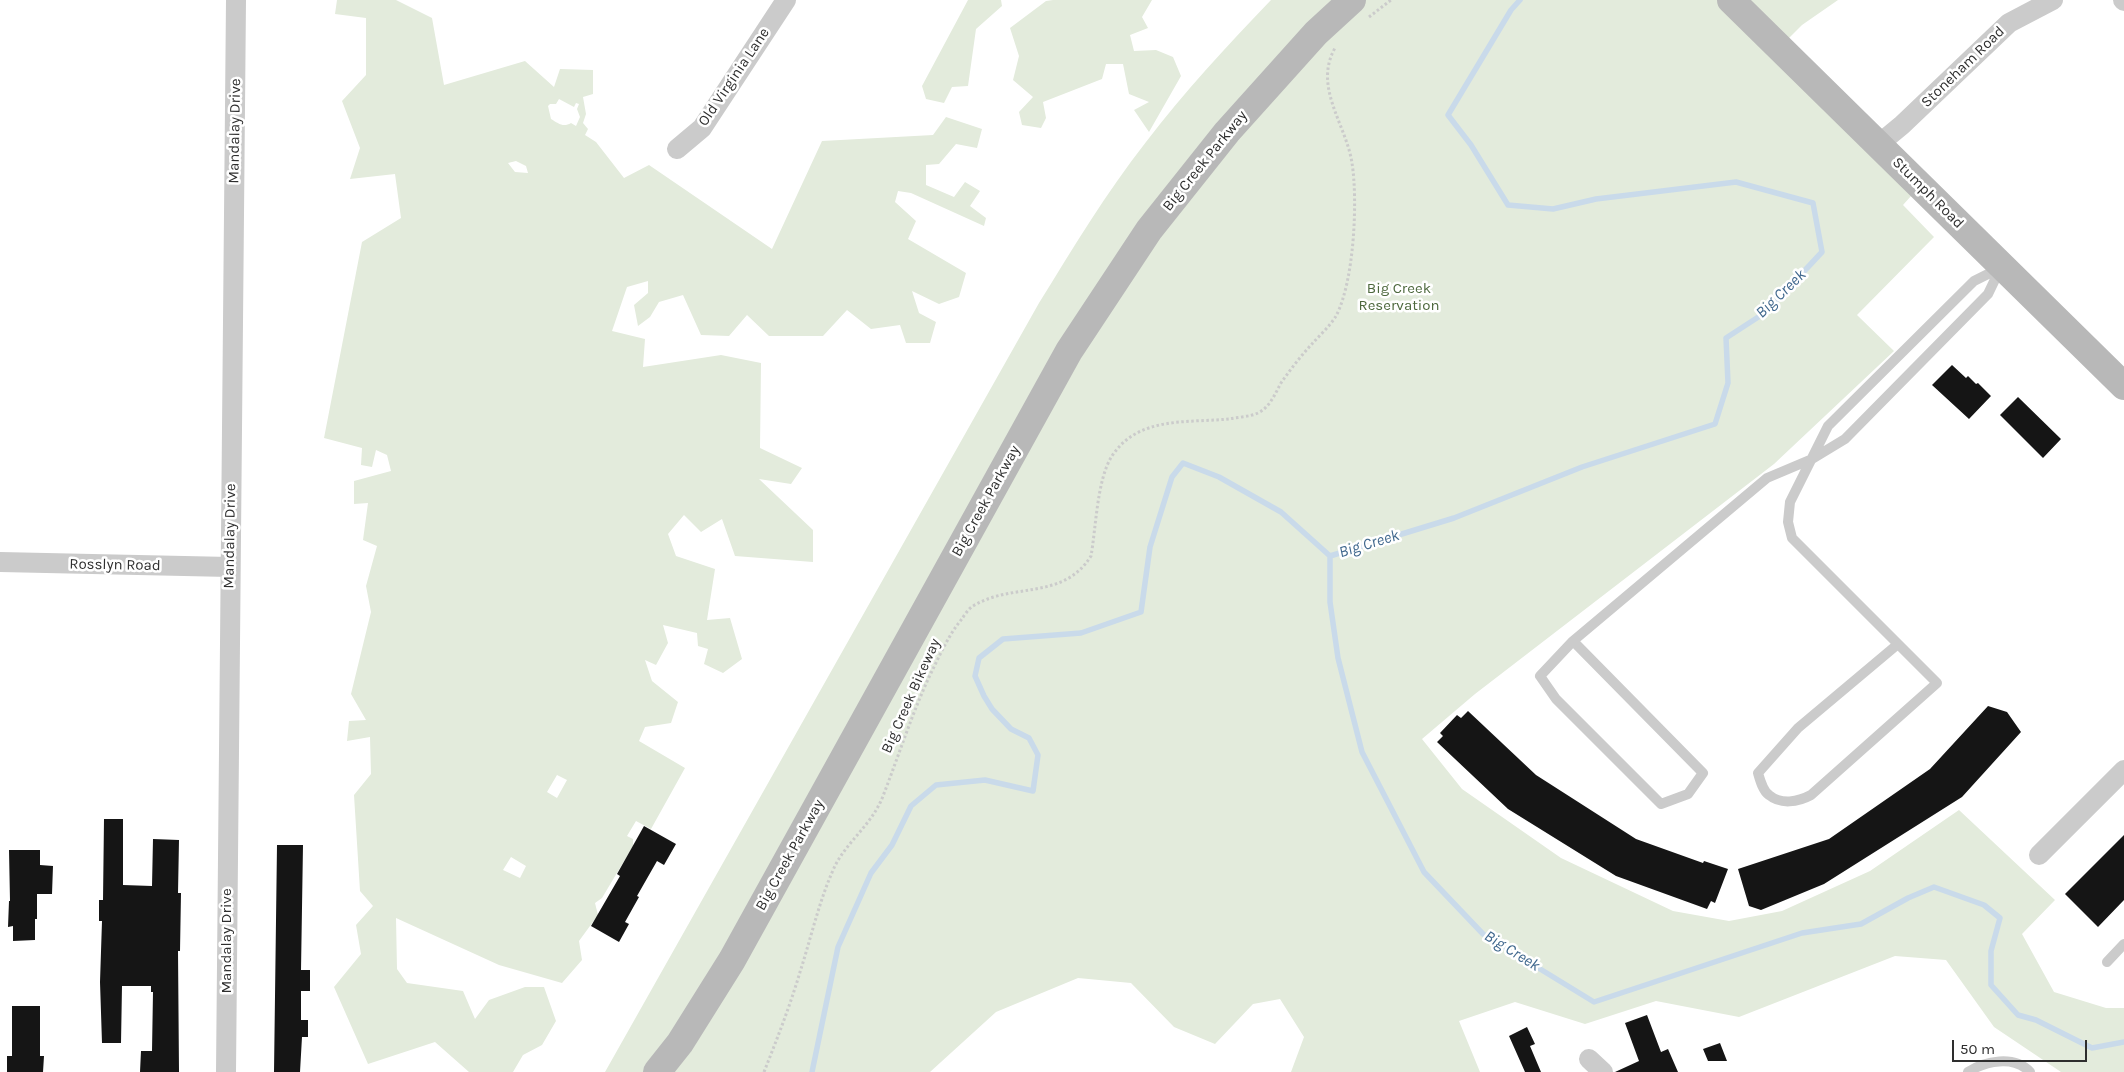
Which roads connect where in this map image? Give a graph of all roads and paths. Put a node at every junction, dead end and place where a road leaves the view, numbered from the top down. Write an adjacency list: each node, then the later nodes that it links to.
1 (236, 0): 14 (street, Mandalay Drive)
2 (786, 0): 9 (street, Old Virginia Lane)
3 (1391, 0): 6 (path)
4 (1731, 0): 8 (street, Stumph Road)
5 (2053, 0): 8 (street, Stoneham Road)
6 (1358, 10): 21 (street, Big Creek Parkway)
7 (1337, 43): 25 (path, Big Creek Bikeway)
8 (1878, 144): 10 (street, Stumph Road)
9 (677, 150)
10 (2002, 266): 11 (street, Stumph Road); 12 (lane); 12 (lane)
11 (2124, 386)
12 (1812, 459): 15 (lane); 16 (lane)
13 (0, 562): 14 (street, Rosslyn Road)
14 (230, 567): 22 (street, Mandalay Drive)
15 (1573, 641): 15 (lane)
16 (1898, 644): 16 (lane)
17 (2124, 770): 18 (street)
18 (2039, 855)
19 (2124, 944): 20 (lane)
20 (2107, 962)
21 (680, 1043): 23 (street, Big Creek Parkway); 24 (street, Big Creek Parkway)
22 (226, 1072)
23 (656, 1072)
24 (668, 1072)
25 (764, 1072)
26 (1968, 1072): 27 (lane)
27 (2030, 1072)

